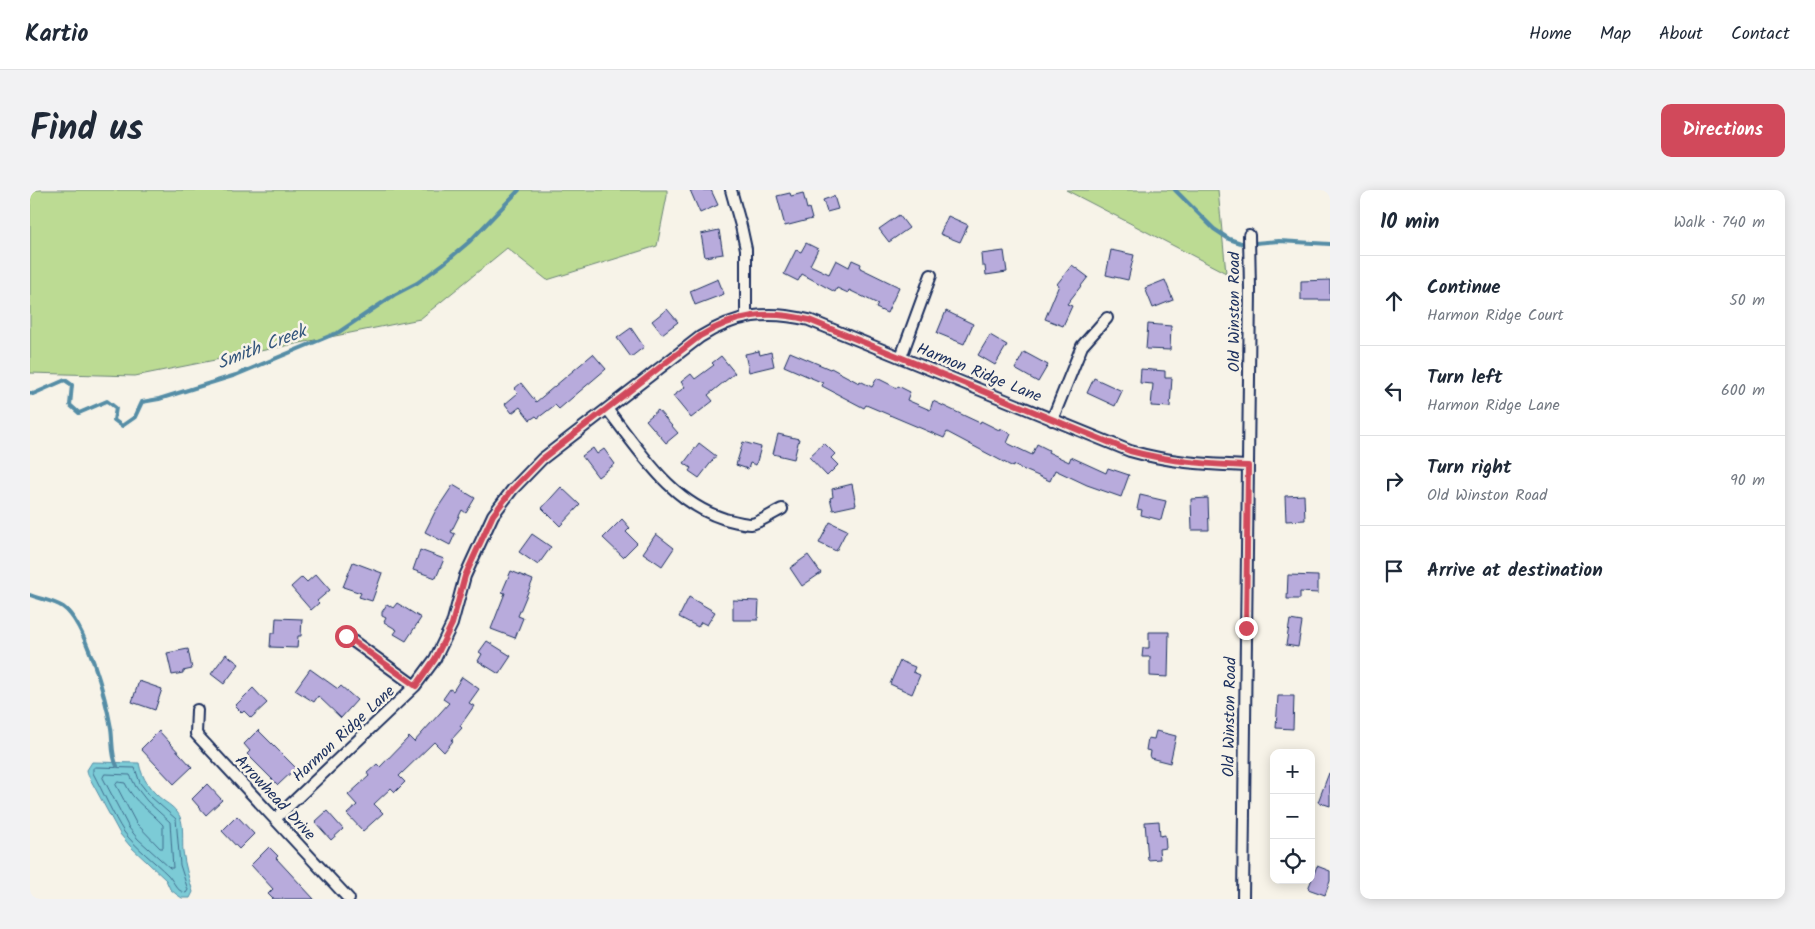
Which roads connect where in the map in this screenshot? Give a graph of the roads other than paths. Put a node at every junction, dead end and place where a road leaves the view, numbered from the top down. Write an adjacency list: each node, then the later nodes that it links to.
1 (731, 190): 4 (street)
2 (1249, 235): 9 (street, Old Winston Road)
3 (930, 275): 6 (street)
4 (746, 316): 6 (street, Harmon Ridge Lane); 7 (street, Harmon Ridge Lane)
5 (1107, 318): 8 (street)
6 (902, 357): 8 (street, Harmon Ridge Lane)
7 (607, 408): 10 (street); 12 (street, Harmon Ridge Lane)
8 (1052, 420): 9 (street, Harmon Ridge Lane)
9 (1248, 466): 16 (street, Old Winston Road)
10 (782, 509)
11 (346, 636): 12 (street)
12 (416, 686): 14 (street, Harmon Ridge Lane)
13 (197, 710): 14 (street, Arrowhead Drive)
14 (275, 819): 15 (street, Arrowhead Drive)
15 (349, 899)
16 (1243, 899)

